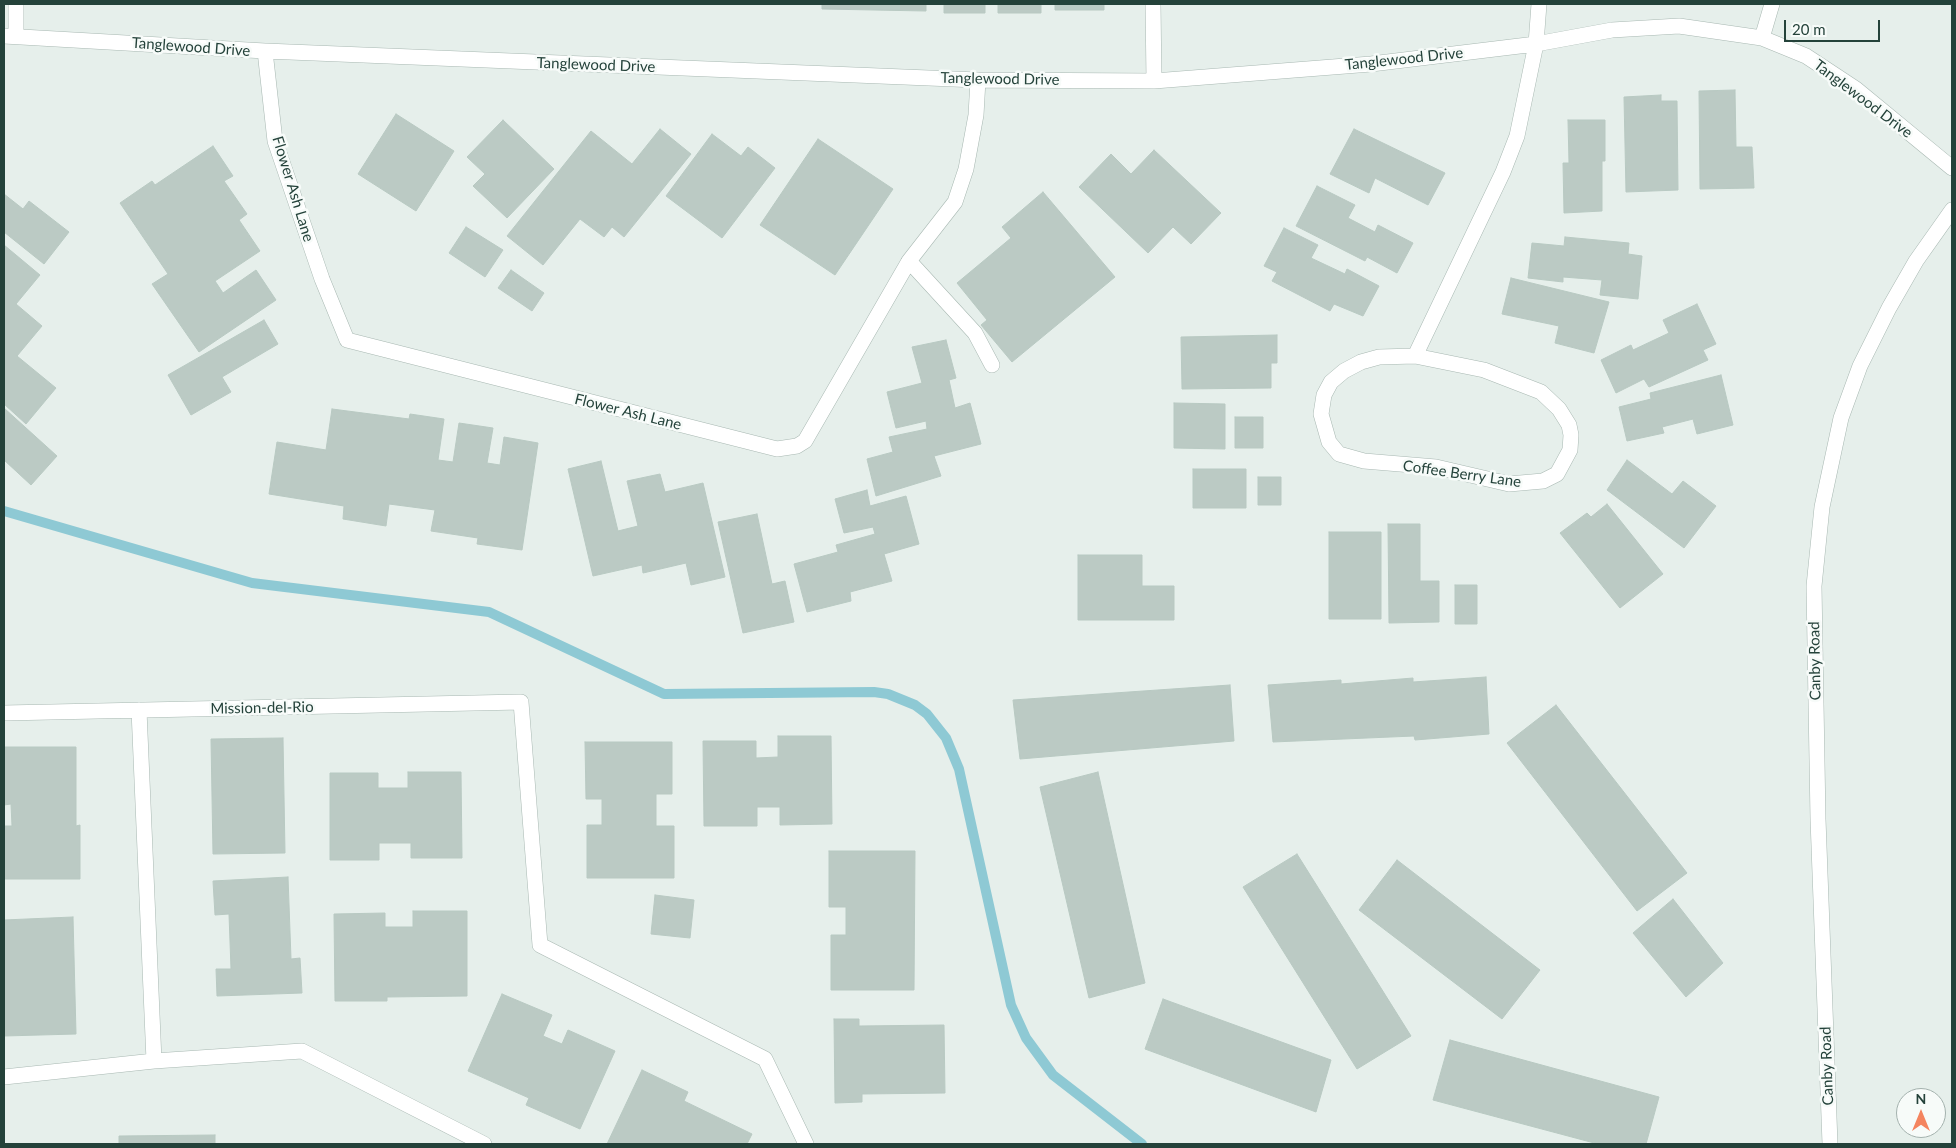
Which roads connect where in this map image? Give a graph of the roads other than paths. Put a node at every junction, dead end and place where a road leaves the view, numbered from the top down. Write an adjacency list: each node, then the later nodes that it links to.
1 (16, 4): 5 (street)
2 (1154, 4): 10 (street)
3 (1539, 4): 7 (street)
4 (1772, 4): 6 (street)
5 (10, 36): 8 (street, Tanglewood Drive)
6 (1762, 38): 7 (street, Tanglewood Drive); 11 (street, Tanglewood Drive)
7 (1536, 44): 10 (street, Tanglewood Drive); 14 (street)
8 (265, 51): 9 (street, Tanglewood Drive); 13 (street, Flower Ash Lane)
9 (978, 80): 10 (street, Tanglewood Drive); 13 (street, Flower Ash Lane)
10 (1154, 81)
11 (1952, 168)
12 (1952, 210): 22 (street, Canby Road)
13 (909, 261): 15 (street)
14 (1415, 356): 14 (street, Coffee Berry Lane)
15 (992, 365)
16 (139, 710): 17 (street, Mission-del-Rio); 18 (street); 21 (street, Mission-del-Rio)
17 (4, 714)
18 (154, 1061): 19 (street); 20 (street)
19 (4, 1077)
20 (484, 1144)
21 (806, 1144)
22 (1830, 1144)

